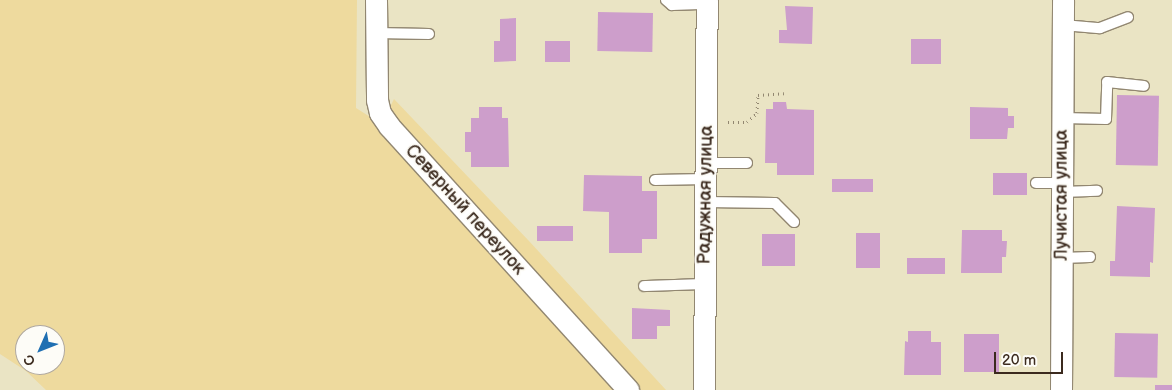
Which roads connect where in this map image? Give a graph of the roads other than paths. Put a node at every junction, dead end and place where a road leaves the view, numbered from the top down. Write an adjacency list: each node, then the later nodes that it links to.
1 (376, 0): 7 (street, Северный переулок)
2 (666, 0): 4 (lane)
3 (1063, 0): 6 (street, Лучистая улица)
4 (707, 2): 12 (street, Радужная улица)
5 (1128, 17): 6 (lane)
6 (1063, 25): 10 (street, Лучистая улица)
7 (376, 33): 8 (lane); 23 (street, Северный переулок)
8 (429, 34)
9 (1144, 86): 10 (lane)
10 (1062, 118): 15 (street, Лучистая улица)
11 (747, 163): 12 (lane)
12 (706, 171): 13 (lane); 17 (street, Радужная улица)
13 (656, 180)
14 (1036, 182): 15 (lane)
15 (1062, 187): 16 (lane); 20 (street, Лучистая улица)
16 (1097, 191)
17 (706, 202): 18 (lane); 21 (street, Радужная улица)
18 (794, 222)
19 (1090, 257): 20 (lane)
20 (1062, 258): 25 (street, Лучистая улица)
21 (705, 284): 22 (lane); 24 (street, Радужная улица)
22 (644, 286)
23 (628, 390)
24 (704, 390)
25 (1061, 390)

